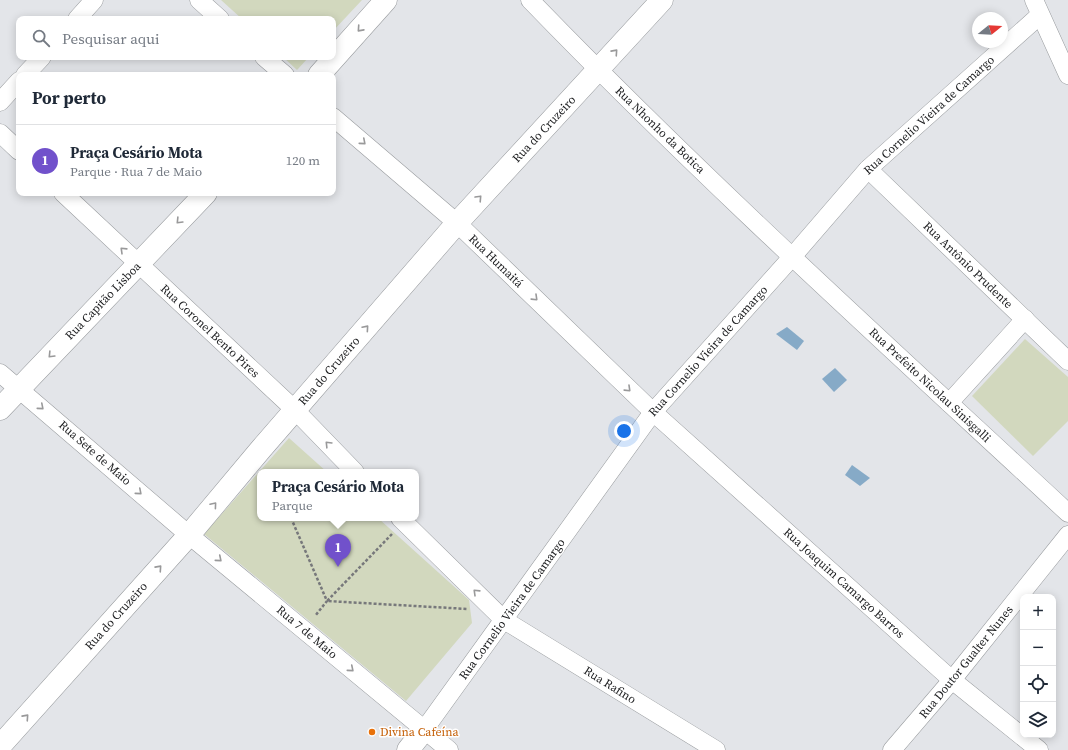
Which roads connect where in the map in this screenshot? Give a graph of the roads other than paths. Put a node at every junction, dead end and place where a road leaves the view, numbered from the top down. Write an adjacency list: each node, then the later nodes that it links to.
1 (94, 0): 7 (street)
2 (199, 0): 8 (street)
3 (386, 0): 9 (street, one-way to 9)
4 (530, 0): 13 (street, Rua Nhonho da Botica)
5 (662, 0): 13 (street, Rua do Cruzeiro, one-way to 5)
6 (1037, 8): 17 (street); 23 (street, Rua Cornelio Vieira de Camargo)
7 (80, 16)
8 (217, 16)
9 (336, 57)
10 (39, 60): 14 (street)
11 (268, 60): 15 (street)
12 (333, 60): 16 (street, one-way to 16)
13 (598, 70): 26 (street, Rua do Cruzeiro, one-way to 13); 27 (street, Rua Nhonho da Botica)
14 (28, 72)
15 (282, 72)
16 (323, 72)
17 (1068, 75)
18 (16, 85): 19 (street)
19 (0, 102)
20 (336, 120): 26 (street, Rua Humaitá, one-way to 26)
21 (0, 133): 22 (street)
22 (16, 148)
23 (868, 169): 27 (street, Rua Cornelio Vieira de Camargo); 29 (street, Rua Antônio Prudente)
24 (66, 196): 28 (street, Rua Coronel Bento Pires, one-way to 24)
25 (203, 196): 28 (street, Rua Capitão Lisboa, one-way to 28)
26 (456, 223): 35 (street, Rua do Cruzeiro, one-way to 26); 36 (street, Rua Humaitá, one-way to 36)
27 (792, 257): 33 (street, Rua Prefeito Nicolau Sinisgalli); 36 (street, Rua Cornelio Vieira de Camargo)
28 (137, 264): 32 (street, Rua Capitão Lisboa, one-way to 32); 35 (street, Rua Coronel Bento Pires)
29 (1025, 319): 30 (street, Rua Antônio Prudente); 33 (street)
30 (1068, 361)
31 (0, 373): 32 (street, Rua Sete de Maio)
32 (19, 388): 34 (street, Rua Capitão Lisboa); 40 (street, Rua Sete de Maio, one-way to 40)
33 (949, 403): 38 (street, Rua Prefeito Nicolau Sinisgalli)
34 (0, 409)
35 (295, 410): 37 (street, Rua Coronel Bento Pires, one-way to 35); 40 (street, Rua do Cruzeiro, one-way to 35)
36 (653, 412): 42 (street, Rua Cornelio Vieira de Camargo); 43 (street, Rua Joaquim Camargo Barros)
37 (352, 469)
38 (1068, 513)
39 (403, 521): 42 (street, one-way to 39)
40 (189, 534): 44 (street, Rua 7 de Maio, one-way to 44); 45 (street, Rua do Cruzeiro, one-way to 40)
41 (1068, 535): 43 (street, Rua Doutor Gualter Nunes)
42 (499, 615): 44 (street, Rua Cornelio Vieira de Camargo); 48 (street, Rua Rafino)
43 (952, 680): 49 (street, Rua Doutor Gualter Nunes); 50 (street, Rua Joaquim Camargo Barros)
44 (424, 730): 46 (street); 47 (street, Rua 7 de Maio)
45 (0, 746)
46 (408, 750)
47 (449, 750)
48 (716, 750)
49 (892, 750)
50 (1039, 750)

